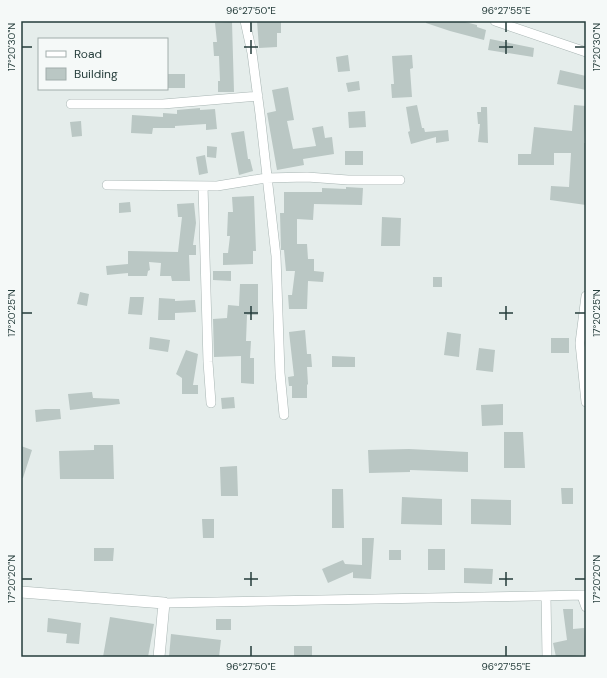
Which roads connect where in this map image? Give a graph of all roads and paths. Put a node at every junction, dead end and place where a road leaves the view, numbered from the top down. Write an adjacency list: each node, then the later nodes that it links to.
1 (245, 21): 4 (street)
2 (495, 21): 3 (street)
3 (586, 52)
4 (258, 96): 5 (street); 6 (street)
5 (71, 104)
6 (266, 178): 7 (street); 9 (street); 13 (street)
7 (400, 180)
8 (107, 185): 9 (street)
9 (203, 186): 12 (street)
10 (586, 296): 11 (street)
11 (586, 402)
12 (211, 403)
13 (284, 415)
14 (21, 592): 17 (street)
15 (546, 596): 16 (street); 17 (street); 20 (street)
16 (584, 596): 18 (street)
17 (164, 603): 19 (street)
18 (586, 607)
19 (160, 657)
20 (547, 657)

